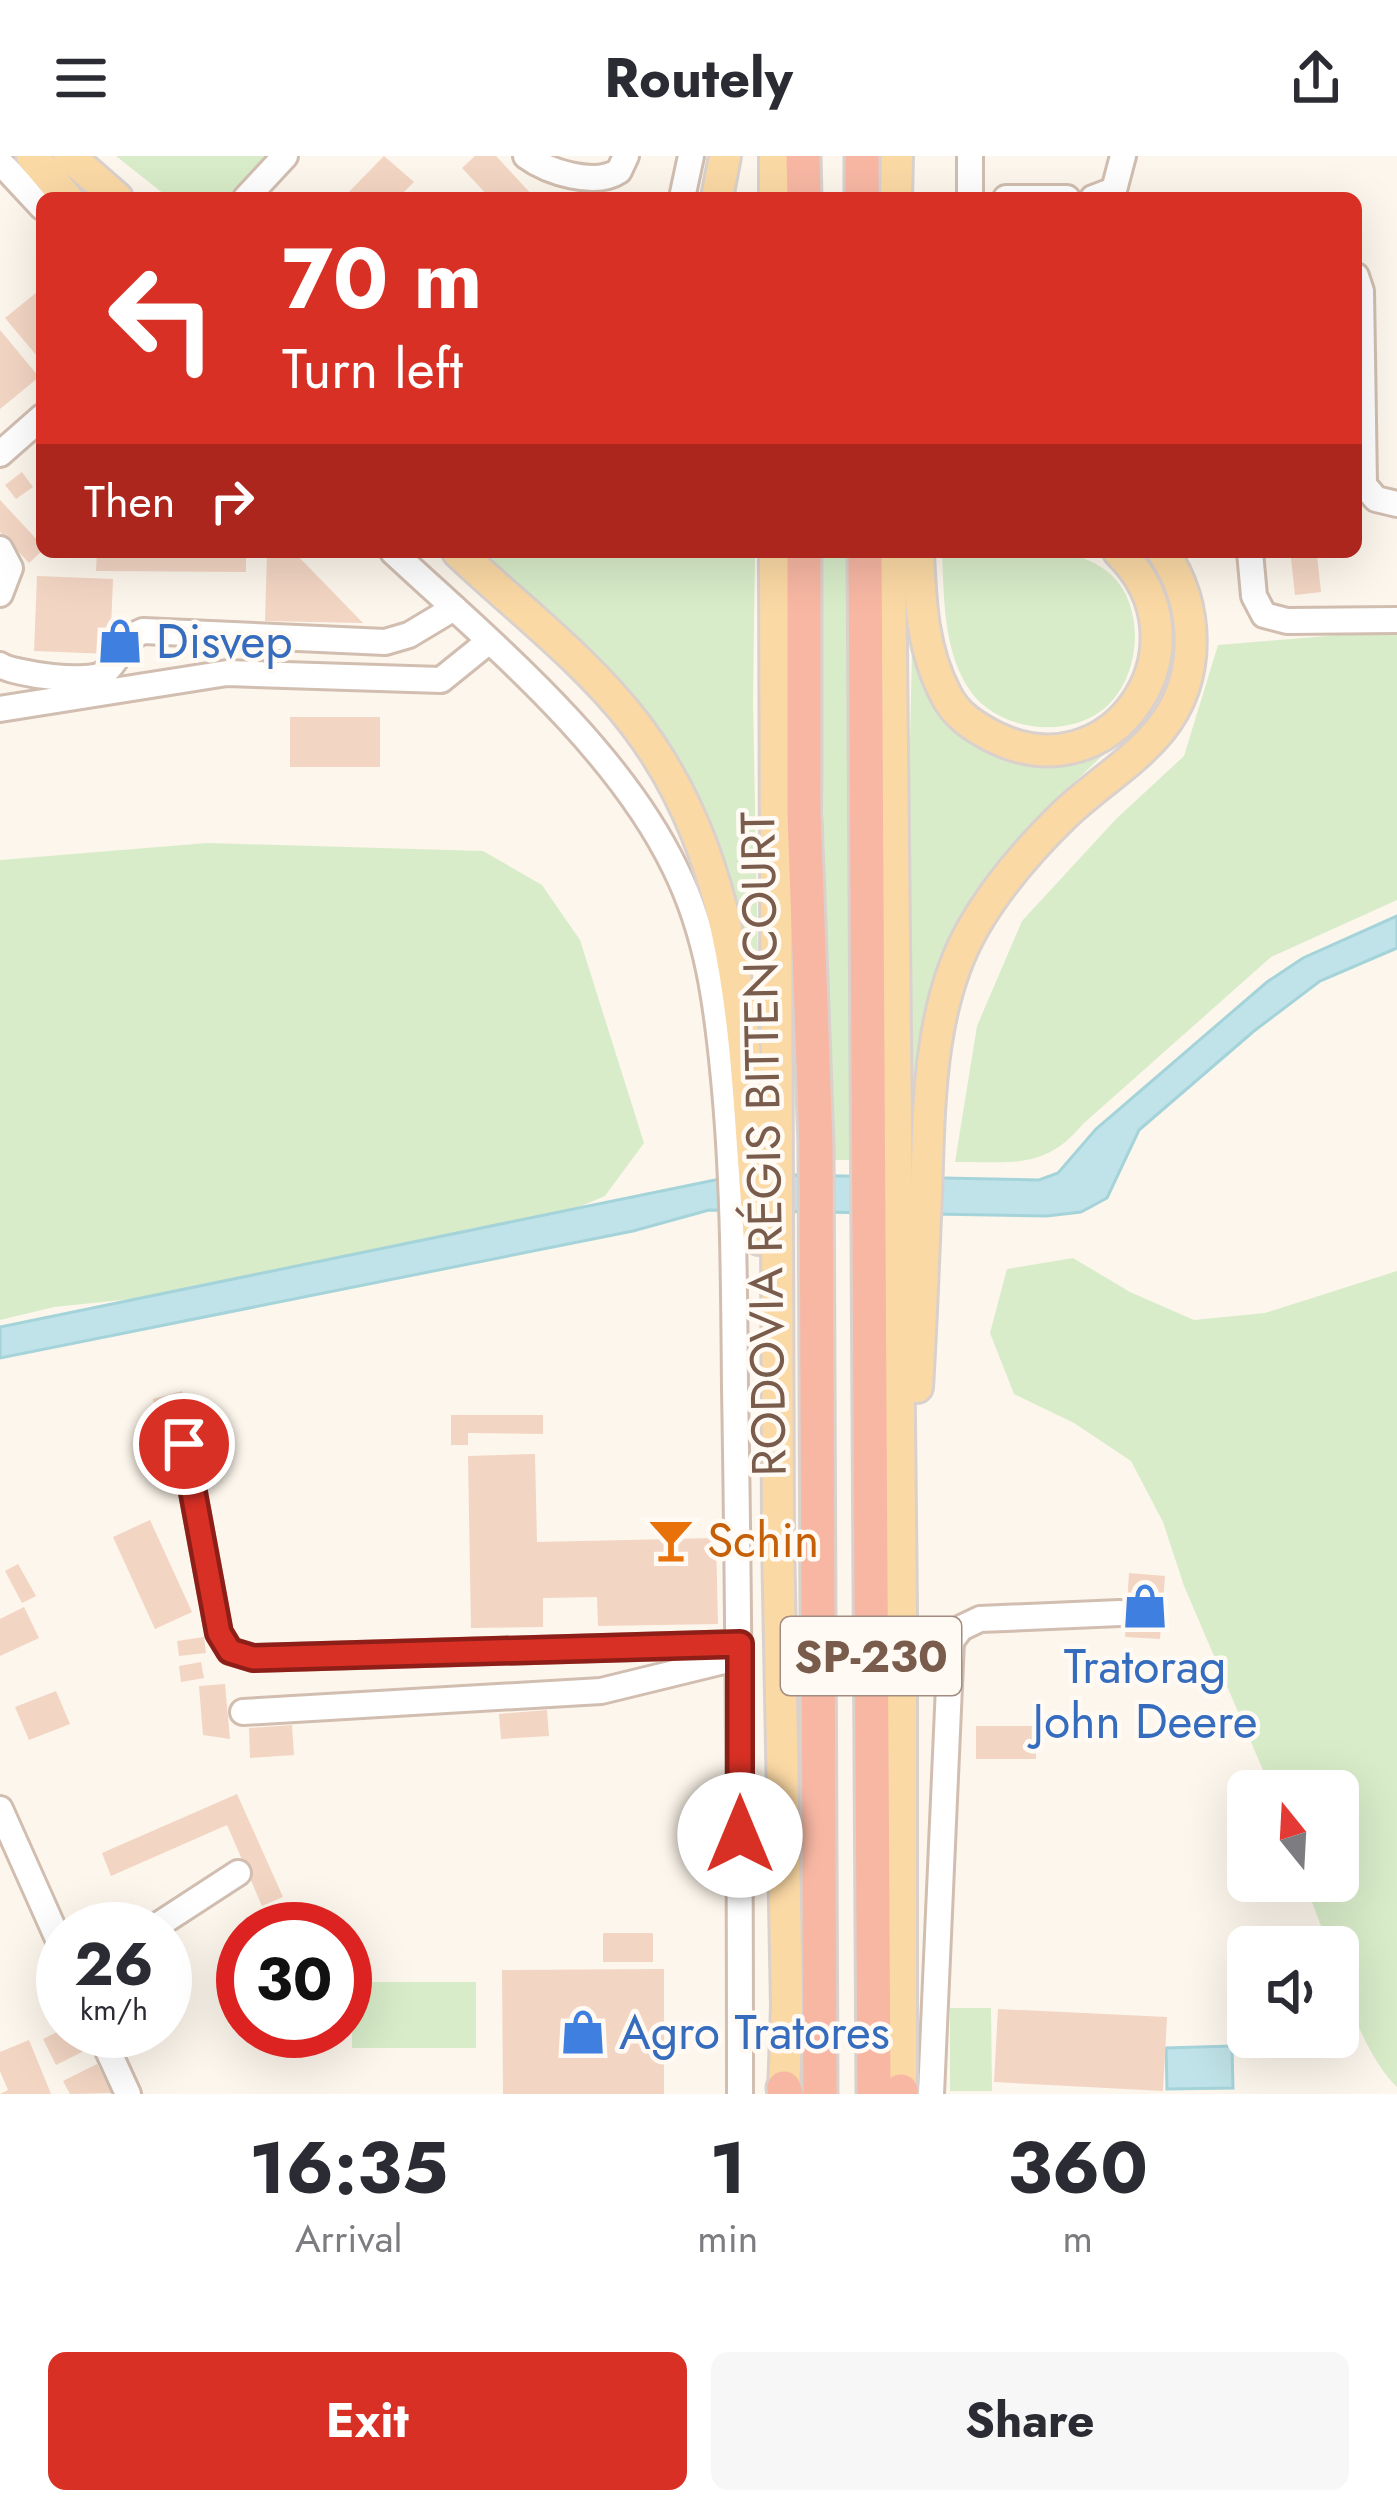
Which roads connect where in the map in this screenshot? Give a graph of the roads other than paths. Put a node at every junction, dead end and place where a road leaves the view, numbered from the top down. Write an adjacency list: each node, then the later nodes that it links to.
1 (32, 156): 16 (main road)
2 (51, 156): 17 (main road)
3 (69, 156): 18 (main road)
4 (285, 156): 19 (street)
5 (526, 156): 6 (street)
6 (626, 156)
7 (691, 156): 20 (street)
8 (724, 156): 21 (main road)
9 (775, 156): 22 (main road)
10 (803, 156): 23 (highway)
11 (862, 156): 24 (highway)
12 (897, 156): 25 (main road)
13 (970, 156): 26 (street)
14 (1123, 156): 27 (street)
15 (0, 162): 28 (street)
16 (62, 192)
17 (87, 192)
18 (110, 192)
19 (252, 192)
20 (683, 192)
21 (718, 192)
22 (776, 192)
23 (803, 192)
24 (862, 192)
25 (897, 192)
26 (970, 192)
27 (1108, 192)
28 (36, 201)
29 (1362, 356): 32 (street)
30 (36, 422): 31 (street)
31 (0, 454)
32 (1397, 504)
33 (0, 549): 44 (street)
34 (399, 558): 45 (street)
35 (464, 558): 51 (main road)
36 (775, 558): 51 (main road)
37 (804, 558): 66 (highway, RODOVIA RÉGIS BITTENCOURT / SP-230)
38 (865, 558): 50 (highway, SP-230)
39 (890, 558): 50 (main road)
40 (918, 558): 41 (main road)
41 (1125, 558)
42 (1166, 558): 52 (main road)
43 (1251, 558): 46 (street)
44 (0, 594)
45 (454, 608): 47 (street); 48 (street)
46 (1397, 620)
47 (488, 642): 49 (street); 51 (street)
48 (0, 665)
49 (0, 709)
50 (882, 1139): 52 (highway, SP-230)
51 (752, 1145): 53 (main road)
52 (897, 1217): 67 (highway, SP-230); 67 (main road)
53 (756, 1220): 56 (street); 63 (main road)
54 (184, 1444): 56 (street)
55 (1120, 1613): 67 (street)
56 (740, 1651): 57 (street); 65 (street)
57 (243, 1712)
58 (0, 1809): 60 (street)
59 (238, 1873): 61 (street)
60 (42, 1902)
61 (192, 1903)
62 (111, 2058): 64 (street)
63 (785, 2092)
64 (128, 2094)
65 (740, 2094)
66 (820, 2094)
67 (905, 2094)

